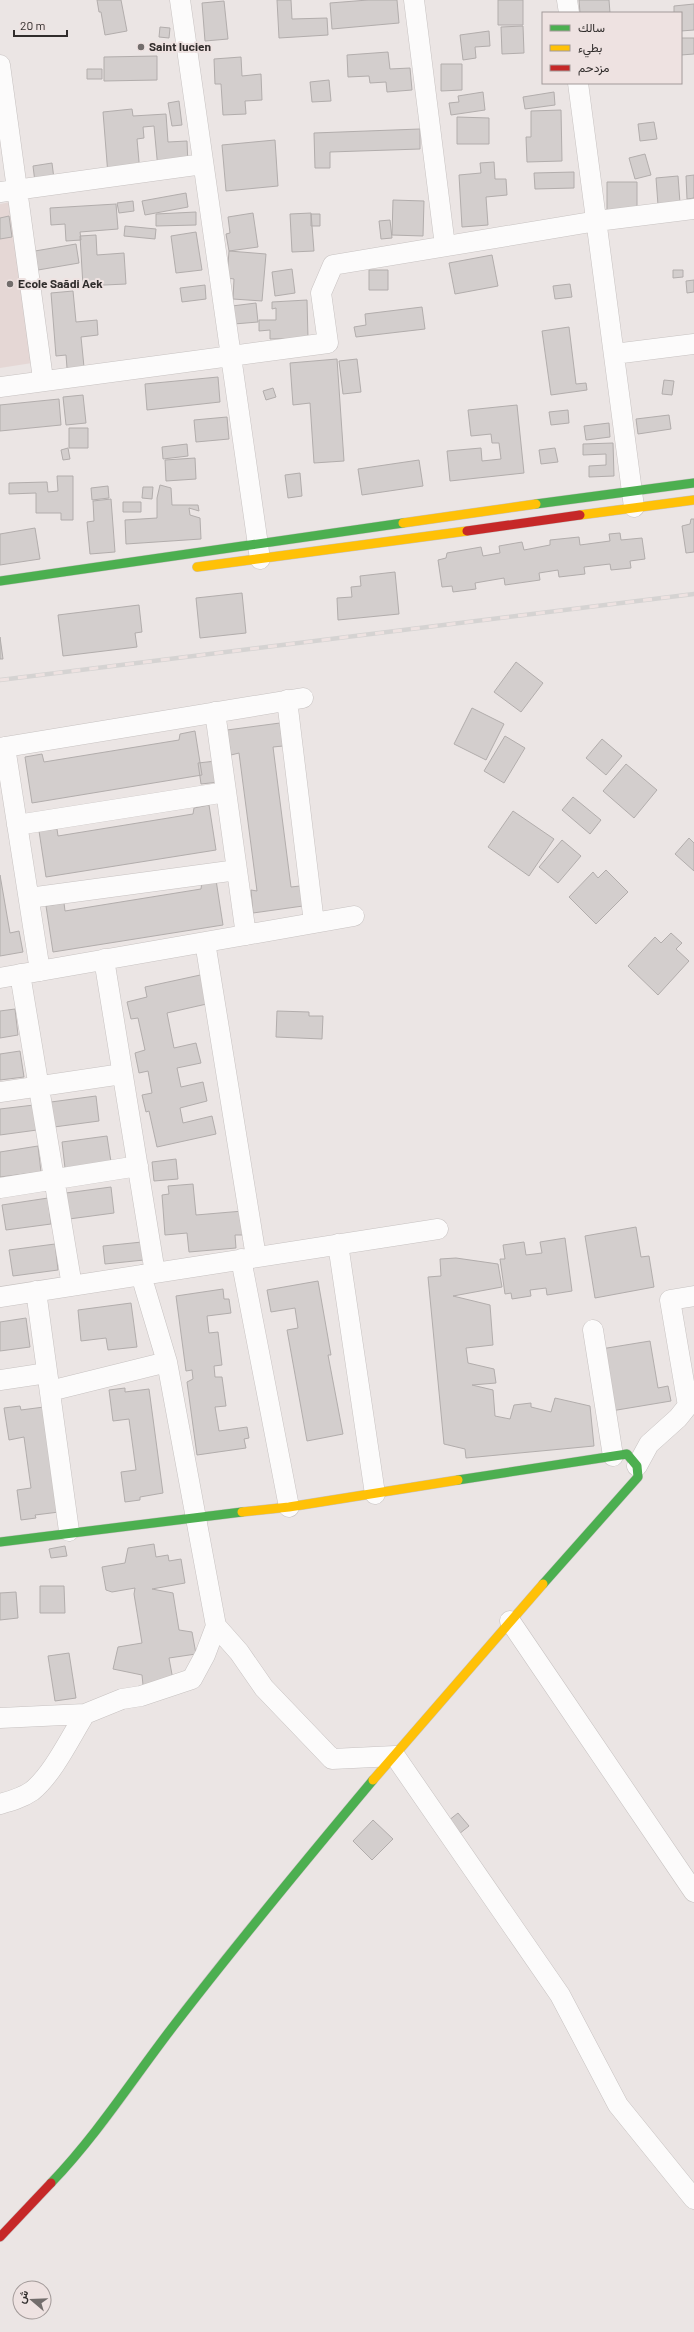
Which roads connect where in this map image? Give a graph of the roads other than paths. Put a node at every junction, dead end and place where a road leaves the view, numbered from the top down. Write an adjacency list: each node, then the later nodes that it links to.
1 (180, 0): 7 (street)
2 (414, 0): 11 (street)
3 (567, 0): 4 (street)
4 (569, 12)
5 (0, 65): 8 (street)
6 (578, 84): 10 (street)
7 (203, 164): 8 (street); 14 (street)
8 (8, 191): 15 (street)
9 (694, 209): 10 (street)
10 (597, 221): 11 (street); 13 (street)
11 (445, 246): 14 (street)
12 (694, 344): 13 (street)
13 (614, 354): 18 (street)
14 (230, 357): 15 (street); 20 (street)
15 (43, 379): 16 (street)
16 (0, 387)
17 (694, 483): 18 (main road)
18 (633, 500): 19 (main road); 20 (main road); 20 (main road)
19 (694, 500)
20 (260, 551): 21 (main road); 22 (main road)
21 (189, 568)
22 (0, 581)
23 (215, 712): 24 (street); 25 (street); 30 (street)
24 (2, 748): 26 (street)
25 (226, 792): 26 (street); 27 (street)
26 (17, 825): 28 (street)
27 (237, 870): 28 (street); 31 (street)
28 (29, 898): 34 (street)
29 (354, 916): 30 (street)
30 (314, 923): 31 (street)
31 (246, 935): 32 (street)
32 (205, 942): 33 (street); 45 (street)
33 (104, 960): 34 (street); 37 (street)
34 (40, 971): 35 (street)
35 (20, 974): 36 (street); 38 (street)
36 (0, 978)
37 (122, 1074): 38 (street); 40 (street)
38 (39, 1086): 39 (street); 41 (street)
39 (0, 1092)
40 (138, 1166): 41 (street); 46 (street)
41 (54, 1180): 42 (street); 47 (street)
42 (0, 1188)
43 (438, 1229): 44 (street)
44 (338, 1244): 45 (street); 58 (street)
45 (249, 1258): 46 (street); 59 (street)
46 (148, 1274): 47 (street); 52 (street)
47 (72, 1286): 48 (street)
48 (36, 1291): 49 (street); 54 (street)
49 (0, 1294)
50 (694, 1296): 55 (street)
51 (592, 1330): 56 (street)
52 (167, 1362): 54 (street); 60 (street)
53 (0, 1380): 54 (street)
54 (49, 1382): 61 (street)
55 (691, 1402): 57 (street)
56 (613, 1456): 57 (main road); 58 (main road)
57 (637, 1466): 63 (main road)
58 (375, 1494): 59 (main road)
59 (289, 1507): 60 (main road)
60 (196, 1516): 61 (main road); 64 (street)
61 (70, 1532): 62 (main road)
62 (0, 1542)
63 (510, 1621): 67 (main road); 69 (street)
64 (216, 1626): 65 (street); 67 (street)
65 (85, 1714): 66 (street); 68 (street)
66 (0, 1718)
67 (395, 1756): 70 (street); 71 (main road)
68 (0, 1804)
69 (694, 1892)
70 (694, 2199)
71 (0, 2237)

